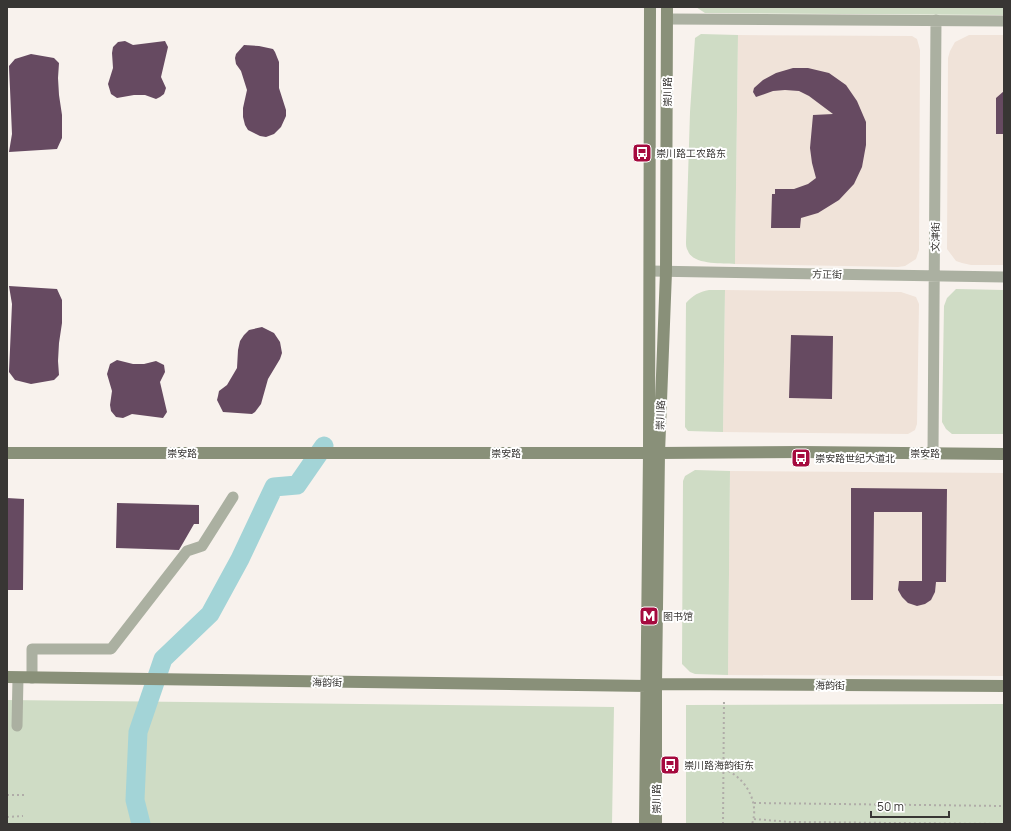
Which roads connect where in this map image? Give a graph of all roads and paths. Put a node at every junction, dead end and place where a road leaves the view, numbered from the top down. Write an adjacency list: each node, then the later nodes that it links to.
1 (673, 7): 3 (street)
2 (648, 10): 6 (street, 崇川路)
3 (667, 13): 4 (street); 7 (street, 崇川路)
4 (936, 20): 5 (street); 8 (street, 文津街)
5 (1004, 22)
6 (650, 271): 7 (street, 方正街); 11 (street, 崇川路)
7 (666, 272): 8 (street, 方正街); 11 (street, 崇川路)
8 (934, 276): 9 (street, 方正街); 12 (street, 文津街)
9 (1004, 277)
10 (7, 453): 11 (street, 崇安路)
11 (654, 453): 12 (street, 崇安路); 17 (street, 崇川路)
12 (933, 453): 13 (street, 崇安路)
13 (1004, 454)
14 (233, 497): 16 (street)
15 (13, 678): 16 (street, 海韵街); 20 (street)
16 (32, 678): 17 (street, 海韵街)
17 (652, 685): 18 (street, 海韵街); 30 (street, 崇川路); 31 (street, 崇川路)
18 (1004, 686)
19 (724, 699): 21 (path)
20 (17, 726)
21 (724, 769): 24 (path); 32 (path)
22 (7, 795): 23 (path)
23 (24, 795)
24 (754, 803): 25 (path); 28 (path)
25 (1004, 806)
26 (23, 816): 27 (path)
27 (7, 817)
28 (754, 820): 29 (path); 33 (path)
29 (790, 823): 34 (path)
30 (645, 824)
31 (656, 824)
32 (723, 824)
33 (752, 824)
34 (1004, 824)

